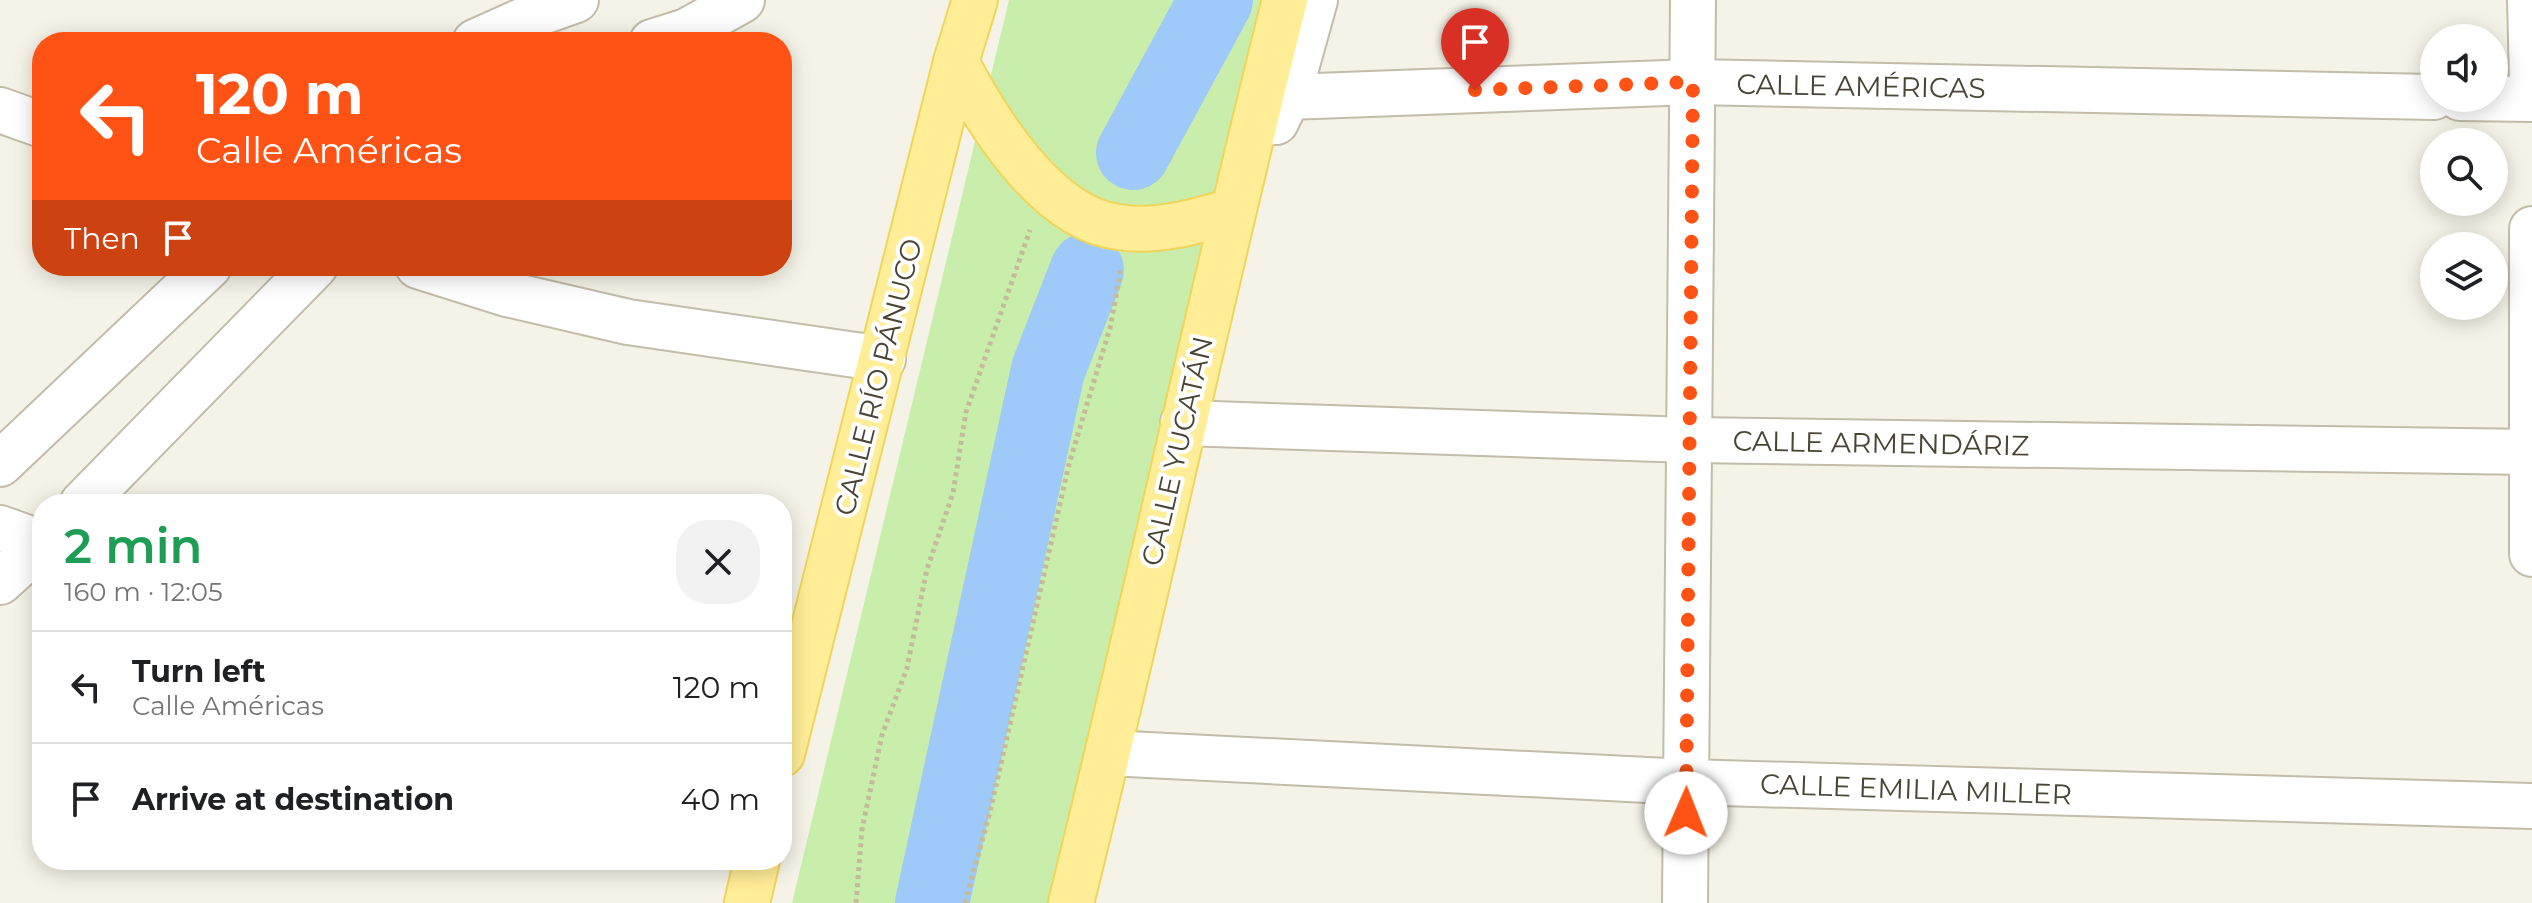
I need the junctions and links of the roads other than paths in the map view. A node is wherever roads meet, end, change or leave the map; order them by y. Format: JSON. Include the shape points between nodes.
{"nodes":[{"id":1,"x":576,"y":0,"type":"edge"},
{"id":2,"x":742,"y":0,"type":"edge"},
{"id":3,"x":975,"y":0,"type":"edge"},
{"id":4,"x":1285,"y":0,"type":"edge"},
{"id":5,"x":1315,"y":0,"type":"edge"},
{"id":6,"x":1693,"y":0,"type":"edge"},
{"id":7,"x":2530,"y":0,"type":"edge"},
{"id":8,"x":497,"y":32,"type":"edge"},
{"id":9,"x":684,"y":32,"type":"edge"},
{"id":10,"x":956,"y":62,"type":"junction"},
{"id":11,"x":2532,"y":80,"type":"edge"},
{"id":12,"x":1693,"y":82,"type":"junction"},
{"id":13,"x":1288,"y":97,"type":"junction"},
{"id":14,"x":2420,"y":97,"type":"edge"},
{"id":15,"x":2508,"y":99,"type":"edge"},
{"id":16,"x":2532,"y":99,"type":"edge"},
{"id":17,"x":0,"y":110,"type":"edge"},
{"id":18,"x":32,"y":121,"type":"edge"},
{"id":19,"x":1232,"y":211,"type":"junction"},
{"id":20,"x":2532,"y":229,"type":"edge"},
{"id":21,"x":198,"y":276,"type":"edge"},
{"id":22,"x":305,"y":276,"type":"edge"},
{"id":23,"x":450,"y":276,"type":"edge"},
{"id":24,"x":883,"y":359,"type":"junction"},
{"id":25,"x":1183,"y":423,"type":"junction"},
{"id":26,"x":1690,"y":440,"type":"junction"},
{"id":27,"x":2532,"y":452,"type":"edge"},
{"id":28,"x":0,"y":464,"type":"edge"},
{"id":29,"x":92,"y":494,"type":"edge"},
{"id":30,"x":0,"y":528,"type":"edge"},
{"id":31,"x":32,"y":540,"type":"edge"},
{"id":32,"x":32,"y":553,"type":"edge"},
{"id":33,"x":2532,"y":554,"type":"edge"},
{"id":34,"x":0,"y":582,"type":"edge"},
{"id":35,"x":792,"y":711,"type":"edge"},
{"id":36,"x":1108,"y":753,"type":"junction"},
{"id":37,"x":1687,"y":782,"type":"junction"},
{"id":38,"x":2532,"y":806,"type":"edge"},
{"id":39,"x":755,"y":870,"type":"edge"},
{"id":40,"x":747,"y":903,"type":"edge"},
{"id":41,"x":1071,"y":903,"type":"edge"},
{"id":42,"x":1685,"y":903,"type":"edge"}],
"edges":[{"from":1,"to":8,"type":"street"},
{"from":2,"to":9,"type":"street"},
{"from":3,"to":10,"type":"main road","name":"CALLE RÍO PÁNUCO"},
{"from":4,"to":19,"type":"main road","name":"CALLE YUCATÁN"},
{"from":5,"to":13,"type":"street"},
{"from":6,"to":12,"type":"street"},
{"from":7,"to":11,"type":"street"},
{"from":10,"to":19,"type":"main road","via":[[1012,151],[1050,192],[1087,217],[1133,229]]},
{"from":10,"to":24,"type":"main road","name":"CALLE RÍO PÁNUCO"},
{"from":12,"to":13,"type":"street","name":"CALLE AMÉRICAS"},
{"from":12,"to":14,"type":"street","name":"CALLE AMÉRICAS"},
{"from":12,"to":26,"type":"street"},
{"from":13,"to":19,"type":"street"},
{"from":15,"to":16,"type":"street"},
{"from":17,"to":18,"type":"street"},
{"from":19,"to":25,"type":"main road","name":"CALLE YUCATÁN"},
{"from":20,"to":27,"type":"street"},
{"from":21,"to":28,"type":"street"},
{"from":22,"to":29,"type":"street"},
{"from":23,"to":24,"type":"street","via":[[628,322]]},
{"from":24,"to":35,"type":"main road","name":"CALLE RÍO PÁNUCO"},
{"from":25,"to":26,"type":"street","name":"CALLE ARMENDÁRIZ"},
{"from":25,"to":36,"type":"main road","name":"CALLE YUCATÁN"},
{"from":26,"to":27,"type":"street","name":"CALLE ARMENDÁRIZ"},
{"from":26,"to":37,"type":"street"},
{"from":27,"to":33,"type":"street"},
{"from":30,"to":31,"type":"street"},
{"from":32,"to":34,"type":"street"},
{"from":36,"to":37,"type":"street","name":"CALLE EMILIA MILLER"},
{"from":36,"to":41,"type":"main road","name":"CALLE YUCATÁN"},
{"from":37,"to":38,"type":"street","name":"CALLE EMILIA MILLER"},
{"from":37,"to":42,"type":"street"},
{"from":39,"to":40,"type":"main road"}]}
